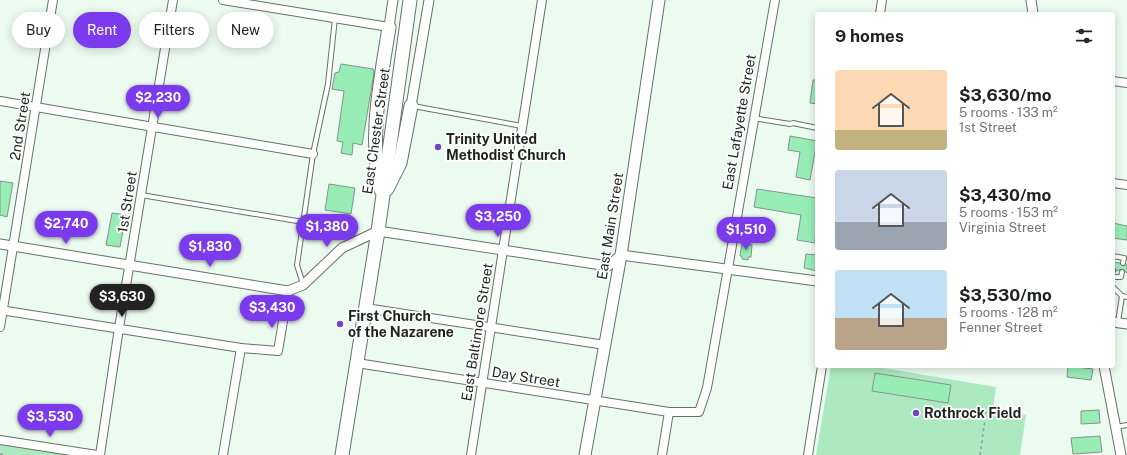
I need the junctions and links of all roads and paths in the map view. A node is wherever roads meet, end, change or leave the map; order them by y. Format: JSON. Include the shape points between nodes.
{"nodes":[{"id":1,"x":53,"y":0,"type":"edge"},
{"id":2,"x":173,"y":0,"type":"edge"},
{"id":3,"x":223,"y":0,"type":"edge"},
{"id":4,"x":393,"y":0,"type":"edge"},
{"id":5,"x":410,"y":0,"type":"edge"},
{"id":6,"x":429,"y":0,"type":"edge"},
{"id":7,"x":542,"y":0,"type":"edge"},
{"id":8,"x":659,"y":0,"type":"edge"},
{"id":9,"x":774,"y":0,"type":"edge"},
{"id":10,"x":882,"y":0,"type":"edge"},
{"id":11,"x":1031,"y":0,"type":"edge"},
{"id":12,"x":880,"y":12,"type":"edge"},
{"id":13,"x":1033,"y":12,"type":"edge"},
{"id":14,"x":335,"y":18,"type":"junction"},
{"id":15,"x":389,"y":27,"type":"junction"},
{"id":16,"x":1115,"y":81,"type":"edge"},
{"id":17,"x":1127,"y":83,"type":"edge"},
{"id":18,"x":0,"y":101,"type":"edge"},
{"id":19,"x":411,"y":106,"type":"junction"},
{"id":20,"x":36,"y":107,"type":"junction"},
{"id":21,"x":753,"y":118,"type":"junction"},
{"id":22,"x":522,"y":126,"type":"junction"},
{"id":23,"x":152,"y":128,"type":"junction"},
{"id":24,"x":815,"y":128,"type":"edge"},
{"id":25,"x":313,"y":154,"type":"junction"},
{"id":26,"x":1115,"y":183,"type":"edge"},
{"id":27,"x":1127,"y":185,"type":"edge"},
{"id":28,"x":141,"y":195,"type":"junction"},
{"id":29,"x":383,"y":198,"type":"junction"},
{"id":30,"x":303,"y":222,"type":"junction"},
{"id":31,"x":378,"y":231,"type":"junction"},
{"id":32,"x":0,"y":244,"type":"edge"},
{"id":33,"x":13,"y":246,"type":"junction"},
{"id":34,"x":503,"y":250,"type":"junction"},
{"id":35,"x":621,"y":255,"type":"junction"},
{"id":36,"x":1115,"y":258,"type":"edge"},
{"id":37,"x":1123,"y":263,"type":"dead end"},
{"id":38,"x":129,"y":266,"type":"junction"},
{"id":39,"x":727,"y":268,"type":"junction"},
{"id":40,"x":1122,"y":272,"type":"dead end"},
{"id":41,"x":1115,"y":277,"type":"edge"},
{"id":42,"x":815,"y":281,"type":"edge"},
{"id":43,"x":303,"y":285,"type":"junction"},
{"id":44,"x":1115,"y":289,"type":"edge"},
{"id":45,"x":288,"y":291,"type":"junction"},
{"id":46,"x":1122,"y":296,"type":"junction"},
{"id":47,"x":1127,"y":297,"type":"edge"},
{"id":48,"x":366,"y":308,"type":"junction"},
{"id":49,"x":1,"y":310,"type":"edge"},
{"id":50,"x":1119,"y":323,"type":"edge"},
{"id":51,"x":0,"y":327,"type":"edge"},
{"id":52,"x":491,"y":327,"type":"junction"},
{"id":53,"x":119,"y":328,"type":"junction"},
{"id":54,"x":605,"y":345,"type":"junction"},
{"id":55,"x":241,"y":348,"type":"junction"},
{"id":56,"x":357,"y":363,"type":"junction"},
{"id":57,"x":822,"y":368,"type":"edge"},
{"id":58,"x":1104,"y":368,"type":"edge"},
{"id":59,"x":482,"y":383,"type":"junction"},
{"id":60,"x":594,"y":401,"type":"junction"},
{"id":61,"x":669,"y":412,"type":"junction"},
{"id":62,"x":986,"y":412,"type":"dead end"},
{"id":63,"x":1127,"y":425,"type":"edge"},
{"id":64,"x":1116,"y":428,"type":"junction"},
{"id":65,"x":0,"y":440,"type":"edge"},
{"id":66,"x":0,"y":454,"type":"edge"},
{"id":67,"x":6,"y":455,"type":"edge"},
{"id":68,"x":98,"y":455,"type":"edge"},
{"id":69,"x":223,"y":455,"type":"edge"},
{"id":70,"x":342,"y":455,"type":"edge"},
{"id":71,"x":471,"y":455,"type":"edge"},
{"id":72,"x":585,"y":455,"type":"edge"},
{"id":73,"x":662,"y":455,"type":"edge"},
{"id":74,"x":808,"y":455,"type":"edge"},
{"id":75,"x":980,"y":455,"type":"edge"},
{"id":76,"x":1121,"y":455,"type":"edge"}],
"edges":[{"from":1,"to":20,"type":"street","name":"2nd Street"},
{"from":2,"to":23,"type":"street","name":"1st Street"},
{"from":3,"to":14,"type":"street"},
{"from":4,"to":15,"type":"street"},
{"from":5,"to":29,"type":"highway","name":"East Chester Street"},
{"from":6,"to":19,"type":"street"},
{"from":7,"to":22,"type":"street","name":"East Baltimore Street"},
{"from":8,"to":35,"type":"main road","name":"East Main Street"},
{"from":9,"to":21,"type":"street","name":"East Lafayette Street"},
{"from":10,"to":12,"type":"street"},
{"from":11,"to":13,"type":"street"},
{"from":14,"to":15,"type":"street"},
{"from":14,"to":25,"type":"lane","via":[[328,84]]},
{"from":15,"to":29,"type":"highway","via":[[377,108],[376,167]]},
{"from":16,"to":17,"type":"street"},
{"from":18,"to":20,"type":"street"},
{"from":19,"to":22,"type":"lane"},
{"from":19,"to":29,"type":"highway","via":[[400,163]]},
{"from":20,"to":23,"type":"street"},
{"from":20,"to":33,"type":"street","name":"2nd Street"},
{"from":21,"to":24,"type":"lane"},
{"from":21,"to":39,"type":"street","name":"East Lafayette Street"},
{"from":22,"to":34,"type":"street","name":"East Baltimore Street"},
{"from":23,"to":25,"type":"street"},
{"from":23,"to":28,"type":"street","name":"1st Street"},
{"from":25,"to":30,"type":"lane"},
{"from":26,"to":27,"type":"street"},
{"from":28,"to":30,"type":"lane"},
{"from":28,"to":38,"type":"street","name":"1st Street"},
{"from":29,"to":31,"type":"highway","name":"East Chester Street"},
{"from":30,"to":43,"type":"lane","via":[[298,265]]},
{"from":31,"to":34,"type":"street"},
{"from":31,"to":43,"type":"street","via":[[342,248]]},
{"from":31,"to":48,"type":"highway","name":"East Chester Street"},
{"from":32,"to":33,"type":"street"},
{"from":33,"to":38,"type":"street"},
{"from":33,"to":49,"type":"street","name":"2nd Street"},
{"from":34,"to":35,"type":"street","via":[[608,266]]},
{"from":34,"to":52,"type":"street","name":"East Baltimore Street"},
{"from":35,"to":39,"type":"street"},
{"from":35,"to":54,"type":"main road","name":"East Main Street"},
{"from":36,"to":37,"type":"lane","via":[[1124,258]]},
{"from":38,"to":45,"type":"street"},
{"from":38,"to":53,"type":"street","name":"1st Street"},
{"from":39,"to":42,"type":"street"},
{"from":39,"to":61,"type":"street","name":"East Lafayette Street","via":[[707,388],[698,412]]},
{"from":40,"to":41,"type":"lane","via":[[1121,277]]},
{"from":43,"to":45,"type":"street"},
{"from":44,"to":46,"type":"lane"},
{"from":45,"to":55,"type":"street","via":[[278,351]]},
{"from":46,"to":47,"type":"lane"},
{"from":46,"to":50,"type":"lane"},
{"from":48,"to":52,"type":"street"},
{"from":48,"to":56,"type":"highway","name":"East Chester Street"},
{"from":49,"to":51,"type":"street","name":"2nd Street"},
{"from":49,"to":53,"type":"street"},
{"from":52,"to":54,"type":"street"},
{"from":52,"to":59,"type":"street","name":"East Baltimore Street"},
{"from":53,"to":55,"type":"street"},
{"from":53,"to":68,"type":"street","name":"1st Street"},
{"from":54,"to":60,"type":"main road","name":"East Main Street"},
{"from":55,"to":69,"type":"street"},
{"from":56,"to":59,"type":"street","name":"Day Street"},
{"from":56,"to":70,"type":"highway","name":"East Chester Street"},
{"from":57,"to":74,"type":"street"},
{"from":58,"to":64,"type":"street"},
{"from":59,"to":60,"type":"street","name":"Day Street"},
{"from":59,"to":71,"type":"street","name":"East Baltimore Street"},
{"from":60,"to":61,"type":"street","name":"Day Street"},
{"from":60,"to":72,"type":"main road","name":"East Main Street"},
{"from":61,"to":73,"type":"street"},
{"from":62,"to":75,"type":"path"},
{"from":63,"to":64,"type":"lane"},
{"from":64,"to":76,"type":"street"},
{"from":65,"to":68,"type":"street"},
{"from":66,"to":67,"type":"path"}]}
